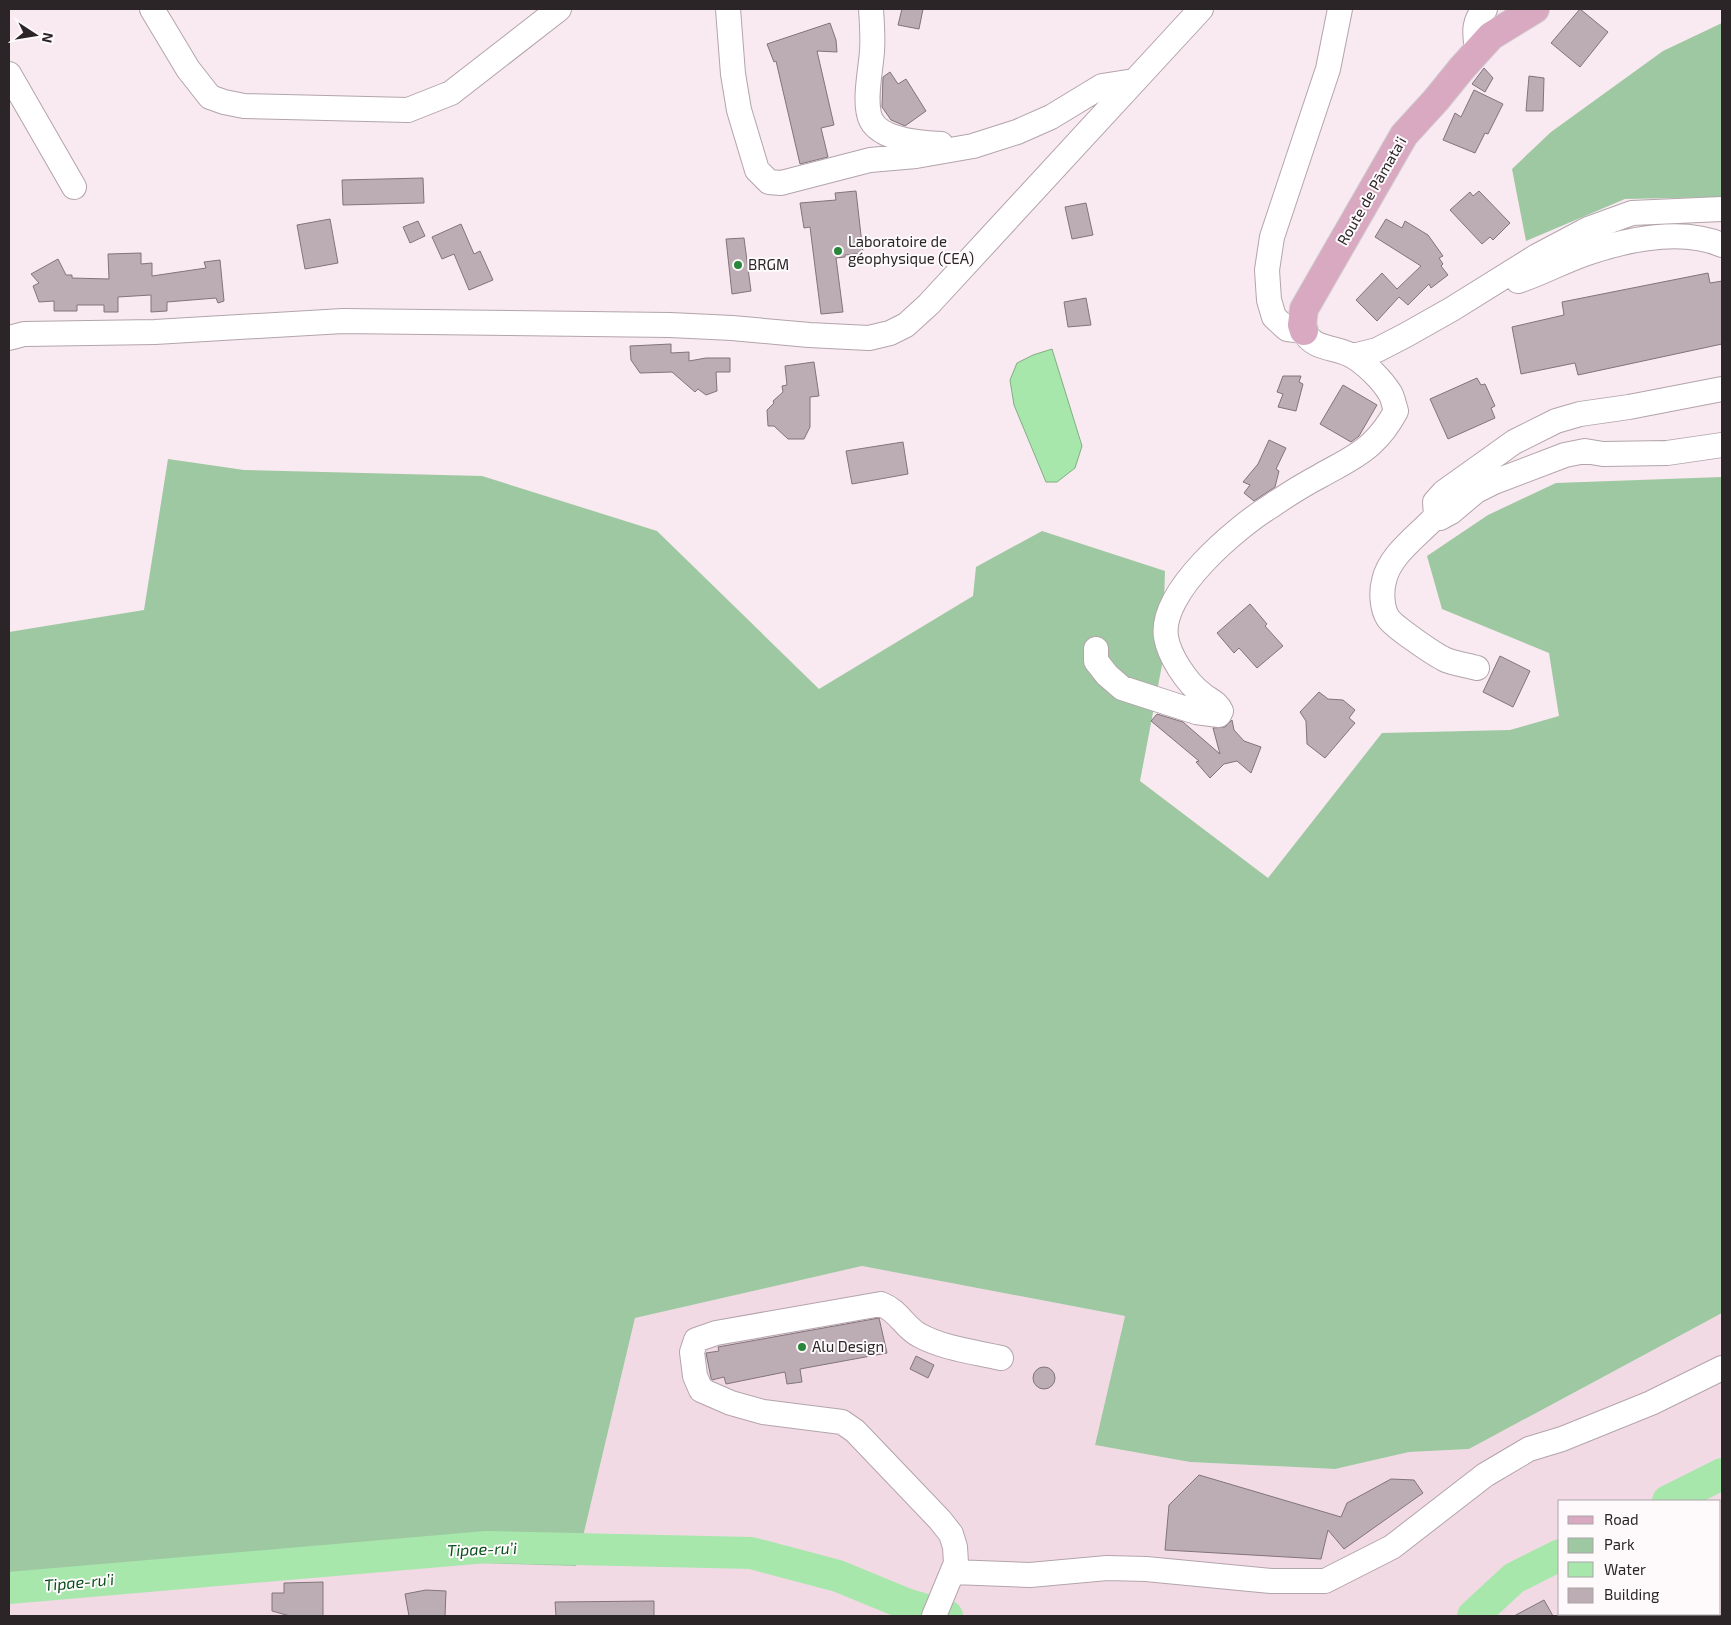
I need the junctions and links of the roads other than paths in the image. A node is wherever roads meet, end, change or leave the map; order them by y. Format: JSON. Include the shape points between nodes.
{"nodes":[{"id":1,"x":152,"y":9,"type":"edge"},
{"id":2,"x":559,"y":9,"type":"edge"},
{"id":3,"x":728,"y":9,"type":"edge"},
{"id":4,"x":871,"y":9,"type":"edge"},
{"id":5,"x":1202,"y":9,"type":"edge"},
{"id":6,"x":1340,"y":9,"type":"edge"},
{"id":7,"x":1485,"y":9,"type":"edge"},
{"id":8,"x":1535,"y":9,"type":"edge"},
{"id":9,"x":1477,"y":51,"type":"junction"},
{"id":10,"x":9,"y":74,"type":"edge"},
{"id":11,"x":1134,"y":81,"type":"junction"},
{"id":12,"x":972,"y":146,"type":"junction"},
{"id":13,"x":74,"y":187,"type":"dead end"},
{"id":14,"x":1718,"y":212,"type":"edge"},
{"id":15,"x":1722,"y":245,"type":"edge"},
{"id":16,"x":1476,"y":294,"type":"junction"},
{"id":17,"x":1304,"y":331,"type":"junction"},
{"id":18,"x":9,"y":338,"type":"edge"},
{"id":19,"x":1353,"y":356,"type":"junction"},
{"id":20,"x":1722,"y":389,"type":"edge"},
{"id":21,"x":1722,"y":445,"type":"edge"},
{"id":22,"x":1436,"y":516,"type":"junction"},
{"id":23,"x":1096,"y":649,"type":"dead end"},
{"id":24,"x":1477,"y":668,"type":"dead end"},
{"id":25,"x":1001,"y":1358,"type":"dead end"},
{"id":26,"x":1722,"y":1368,"type":"edge"},
{"id":27,"x":950,"y":1580,"type":"junction"},
{"id":28,"x":934,"y":1616,"type":"edge"}],
"edges":[{"from":1,"to":2,"type":"street","via":[[210,97],[244,106],[408,110],[451,93]]},
{"from":3,"to":12,"type":"street","via":[[739,110],[757,170],[769,182],[781,183],[870,160]]},
{"from":4,"to":12,"type":"street","via":[[873,28],[868,104],[871,120],[881,131],[898,138],[925,144]]},
{"from":5,"to":11,"type":"street"},
{"from":6,"to":17,"type":"street","via":[[1328,69],[1272,237],[1267,270],[1268,300],[1274,317],[1286,329]]},
{"from":7,"to":9,"type":"street","via":[[1478,16],[1474,30]]},
{"from":8,"to":9,"type":"main road","name":"Route de Pāmata'i","via":[[1491,36]]},
{"from":9,"to":17,"type":"main road","name":"Route de Pāmata'i","via":[[1404,135],[1304,309]]},
{"from":10,"to":13,"type":"street"},
{"from":11,"to":12,"type":"street","via":[[1102,86],[1051,117]]},
{"from":11,"to":18,"type":"street","via":[[929,304],[906,325],[870,338],[670,325],[343,321],[155,332],[24,334]]},
{"from":14,"to":16,"type":"street","via":[[1632,213],[1588,229]]},
{"from":15,"to":16,"type":"street","via":[[1683,237],[1628,242],[1589,252]]},
{"from":16,"to":19,"type":"street","via":[[1377,350]]},
{"from":17,"to":19,"type":"street","via":[[1308,339],[1317,344]]},
{"from":19,"to":23,"type":"street","via":[[1391,394],[1396,411],[1386,429],[1348,461],[1270,506],[1235,532],[1189,577],[1174,601],[1166,637],[1174,659],[1200,693],[1218,704],[1219,715],[1196,712],[1122,688],[1096,661]]},
{"from":20,"to":22,"type":"street","via":[[1556,420],[1514,442],[1444,492],[1435,502]]},
{"from":21,"to":22,"type":"street","via":[[1667,453],[1603,454],[1586,451],[1565,455],[1494,482],[1476,491],[1451,512],[1440,518]]},
{"from":22,"to":24,"type":"street","via":[[1410,540],[1392,563],[1384,580],[1382,601],[1388,618],[1409,636],[1444,660]]},
{"from":25,"to":27,"type":"street","via":[[924,1338],[891,1308],[881,1304],[716,1333],[696,1340],[692,1352],[695,1376],[701,1390],[763,1412],[842,1422],[855,1431],[951,1534],[956,1563]]},
{"from":26,"to":27,"type":"street","via":[[1651,1403],[1529,1449],[1485,1475],[1392,1547],[1325,1580],[1271,1581],[1107,1568]]},
{"from":27,"to":28,"type":"street"}]}
